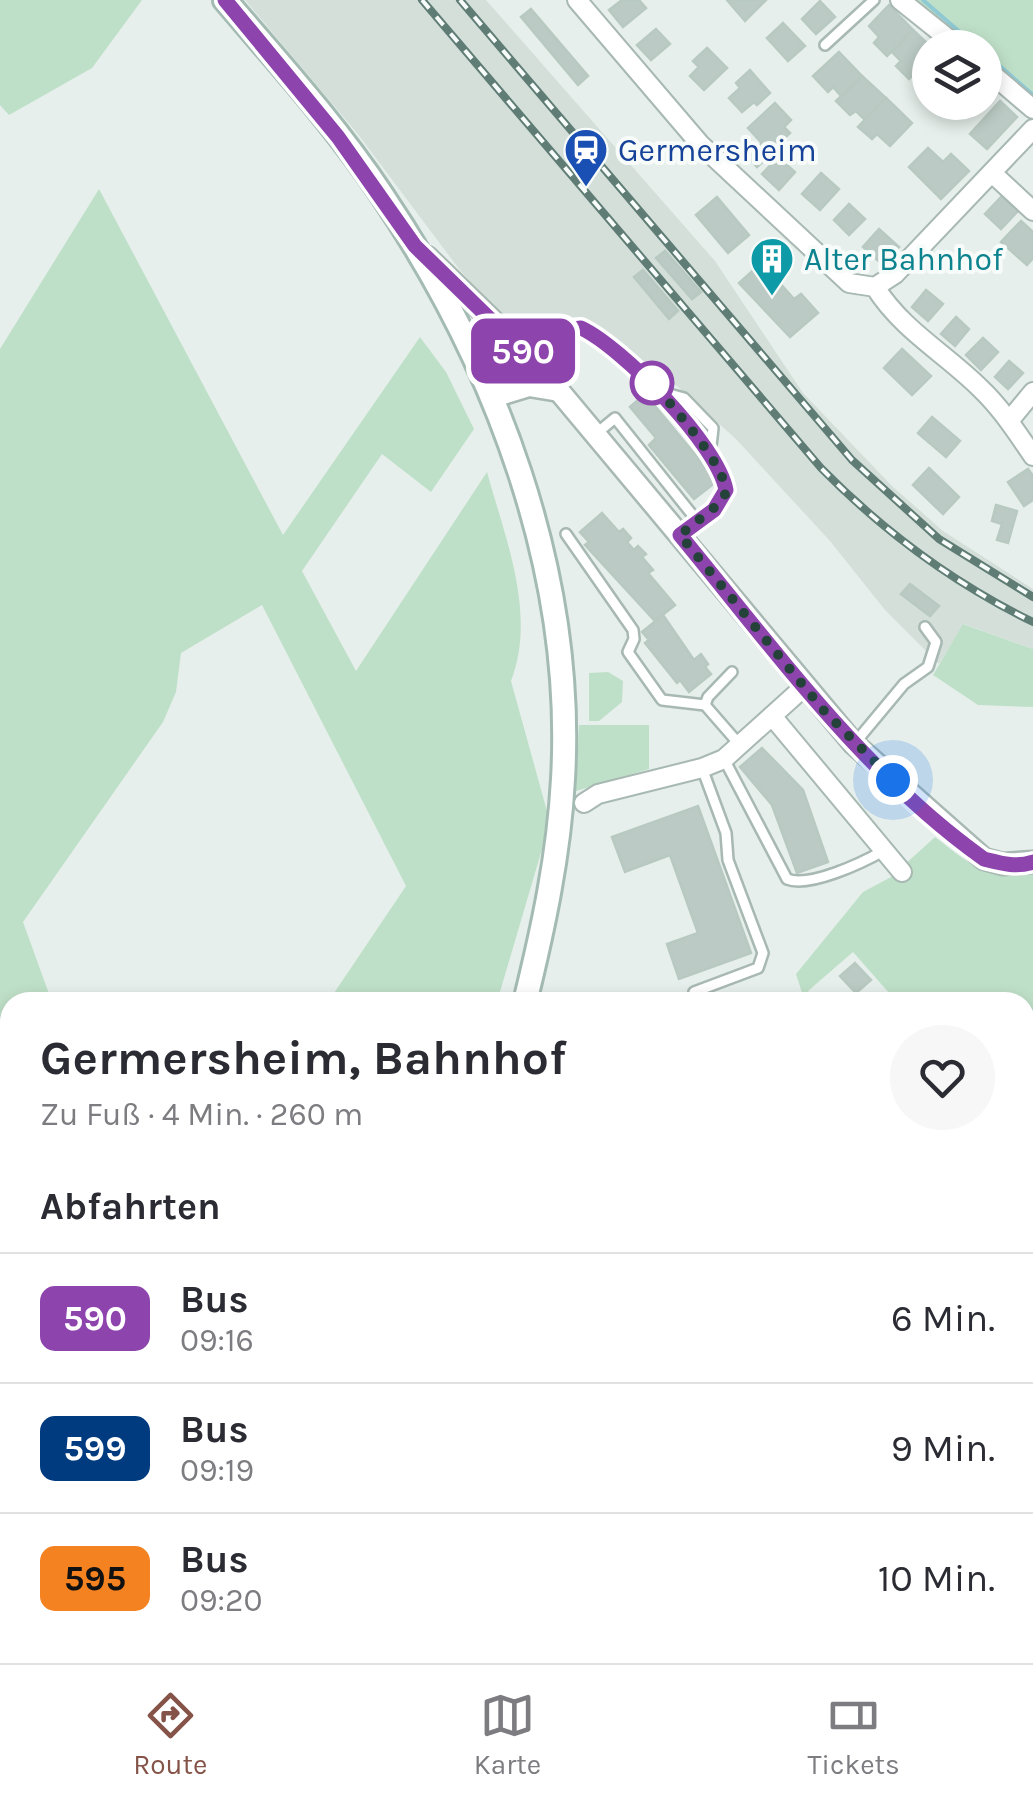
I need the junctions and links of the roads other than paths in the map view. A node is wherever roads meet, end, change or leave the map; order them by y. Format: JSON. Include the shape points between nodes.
{"nodes":[{"id":1,"x":225,"y":0,"type":"edge"},
{"id":2,"x":576,"y":0,"type":"edge"},
{"id":3,"x":874,"y":0,"type":"edge"},
{"id":4,"x":900,"y":0,"type":"edge"},
{"id":5,"x":938,"y":30,"type":"edge"},
{"id":6,"x":825,"y":45,"type":"dead end"},
{"id":7,"x":1002,"y":83,"type":"edge"},
{"id":8,"x":1033,"y":109,"type":"edge"},
{"id":9,"x":1033,"y":129,"type":"edge"},
{"id":10,"x":992,"y":173,"type":"junction"},
{"id":11,"x":1033,"y":211,"type":"edge"},
{"id":12,"x":415,"y":246,"type":"junction"},
{"id":13,"x":875,"y":287,"type":"junction"},
{"id":14,"x":537,"y":367,"type":"junction"},
{"id":15,"x":489,"y":387,"type":"junction"},
{"id":16,"x":558,"y":391,"type":"junction"},
{"id":17,"x":660,"y":392,"type":"junction"},
{"id":18,"x":1033,"y":392,"type":"edge"},
{"id":19,"x":1009,"y":421,"type":"junction"},
{"id":20,"x":595,"y":434,"type":"junction"},
{"id":21,"x":710,"y":455,"type":"junction"},
{"id":22,"x":1033,"y":456,"type":"edge"},
{"id":23,"x":700,"y":520,"type":"junction"},
{"id":24,"x":566,"y":534,"type":"dead end"},
{"id":25,"x":680,"y":535,"type":"junction"},
{"id":26,"x":925,"y":627,"type":"dead end"},
{"id":27,"x":732,"y":672,"type":"dead end"},
{"id":28,"x":804,"y":688,"type":"junction"},
{"id":29,"x":705,"y":706,"type":"junction"},
{"id":30,"x":772,"y":716,"type":"junction"},
{"id":31,"x":739,"y":744,"type":"junction"},
{"id":32,"x":854,"y":744,"type":"junction"},
{"id":33,"x":724,"y":759,"type":"junction"},
{"id":34,"x":702,"y":768,"type":"junction"},
{"id":35,"x":584,"y":803,"type":"dead end"},
{"id":36,"x":886,"y":850,"type":"junction"},
{"id":37,"x":1033,"y":862,"type":"edge"},
{"id":38,"x":902,"y":872,"type":"dead end"},
{"id":39,"x":527,"y":992,"type":"edge"},
{"id":40,"x":694,"y":992,"type":"dead end"}],
"edges":[{"from":1,"to":12,"type":"main road","via":[[338,137]]},
{"from":2,"to":13,"type":"street","via":[[700,144],[849,283]]},
{"from":3,"to":6,"type":"lane"},
{"from":4,"to":5,"type":"street"},
{"from":7,"to":8,"type":"street"},
{"from":9,"to":10,"type":"street"},
{"from":10,"to":11,"type":"street"},
{"from":10,"to":13,"type":"street"},
{"from":12,"to":14,"type":"street"},
{"from":12,"to":15,"type":"main road"},
{"from":13,"to":19,"type":"street","via":[[892,313]]},
{"from":14,"to":15,"type":"street","via":[[508,369]]},
{"from":14,"to":16,"type":"street"},
{"from":14,"to":17,"type":"lane","via":[[565,330],[581,328]]},
{"from":15,"to":16,"type":"street"},
{"from":15,"to":39,"type":"main road","via":[[542,557],[558,643],[563,778],[548,911]]},
{"from":16,"to":20,"type":"street"},
{"from":17,"to":21,"type":"lane"},
{"from":17,"to":21,"type":"lane","via":[[684,398],[712,428]]},
{"from":18,"to":19,"type":"street"},
{"from":19,"to":22,"type":"street"},
{"from":20,"to":23,"type":"lane","via":[[615,418]]},
{"from":20,"to":25,"type":"street"},
{"from":21,"to":23,"type":"lane","via":[[726,490]]},
{"from":23,"to":25,"type":"lane"},
{"from":24,"to":29,"type":"lane","via":[[633,630],[628,652],[662,700]]},
{"from":25,"to":28,"type":"street"},
{"from":26,"to":32,"type":"lane","via":[[936,642],[928,667],[904,684]]},
{"from":27,"to":29,"type":"lane"},
{"from":28,"to":30,"type":"street"},
{"from":28,"to":32,"type":"street"},
{"from":29,"to":31,"type":"lane"},
{"from":30,"to":31,"type":"street"},
{"from":30,"to":36,"type":"street"},
{"from":31,"to":33,"type":"street"},
{"from":32,"to":37,"type":"street","via":[[984,859]]},
{"from":33,"to":34,"type":"street"},
{"from":33,"to":36,"type":"lane","via":[[786,878],[807,880]]},
{"from":34,"to":35,"type":"street"},
{"from":34,"to":40,"type":"lane","via":[[764,953],[758,968]]},
{"from":36,"to":38,"type":"street"}]}
